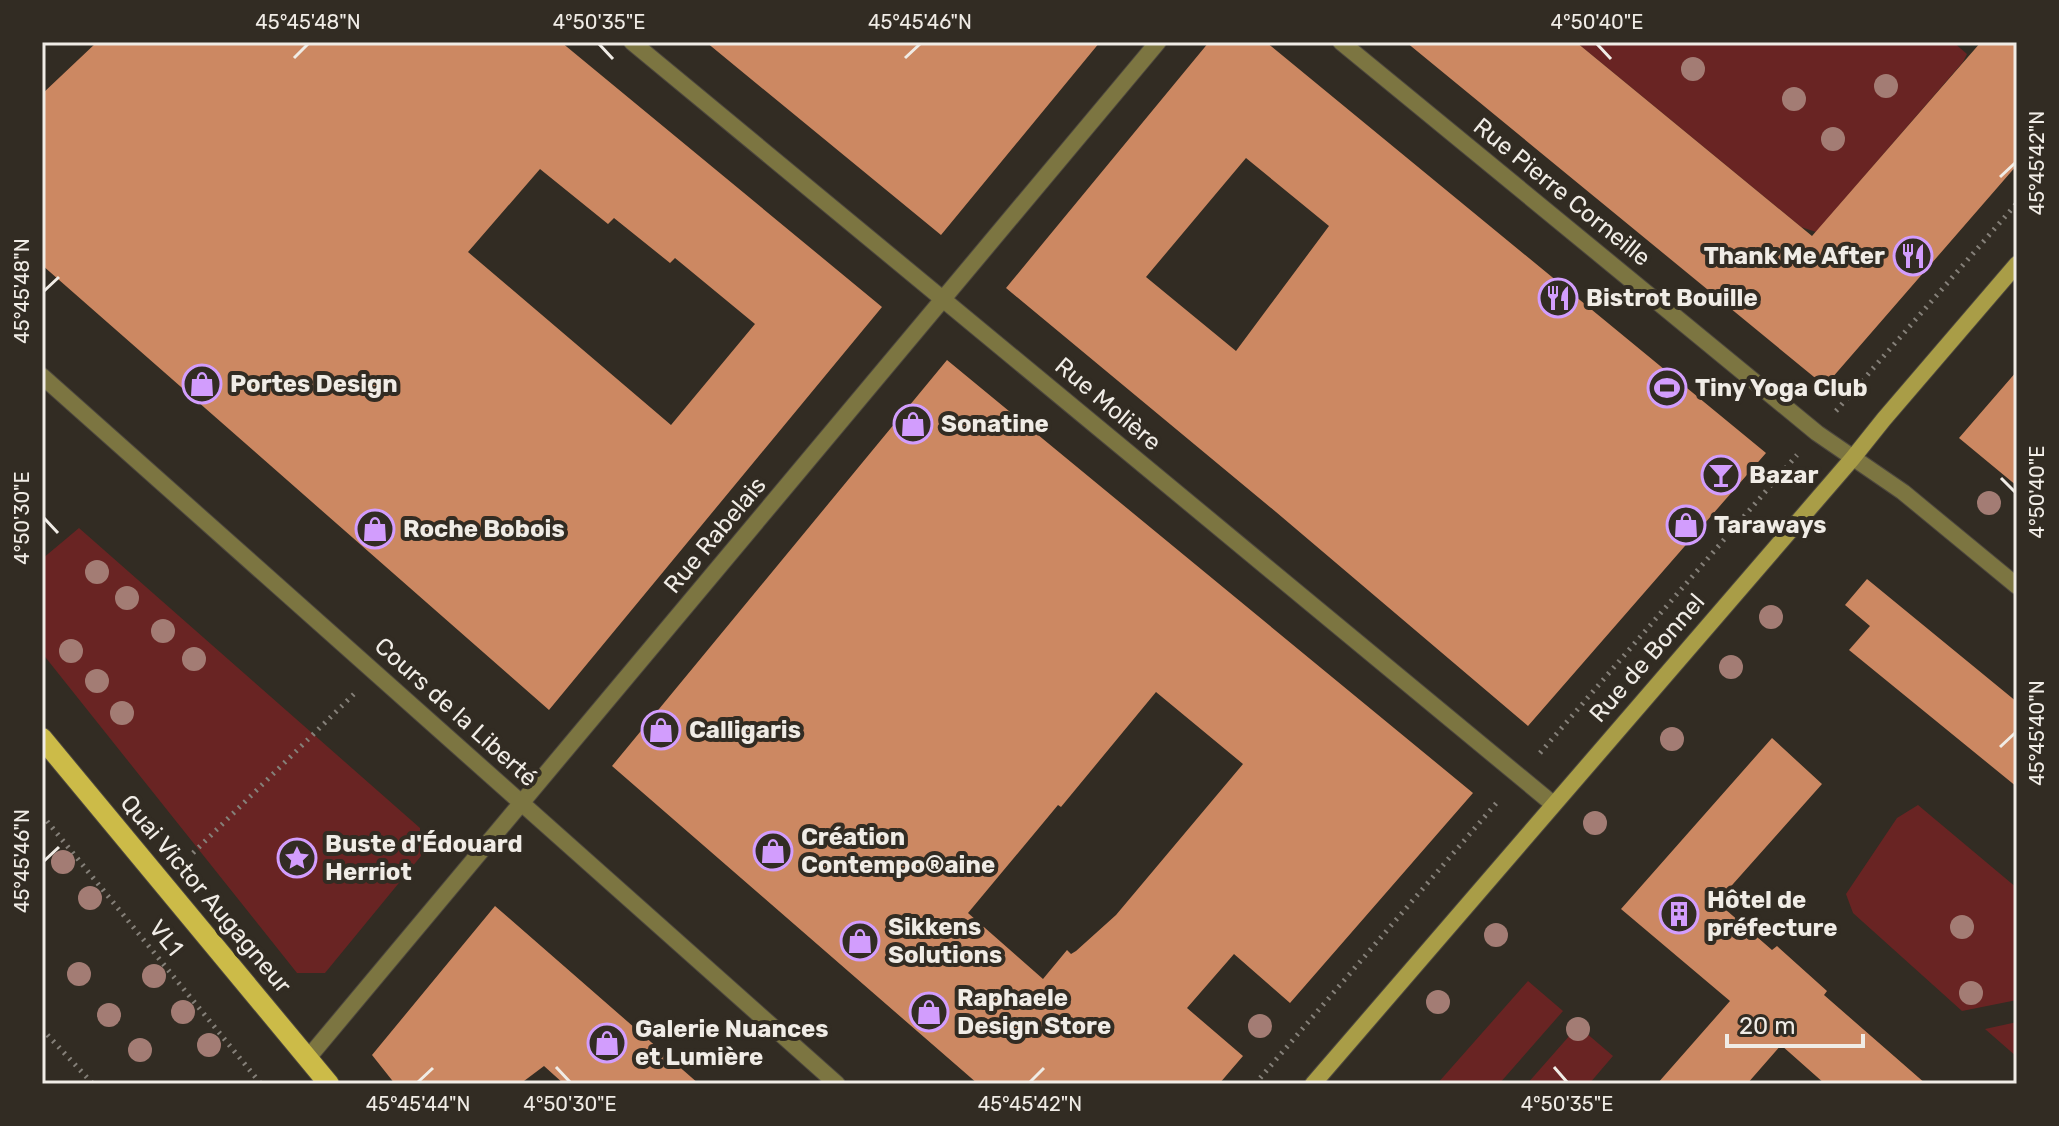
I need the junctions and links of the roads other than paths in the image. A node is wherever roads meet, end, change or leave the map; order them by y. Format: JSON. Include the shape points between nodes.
{"nodes":[{"id":1,"x":632,"y":42,"type":"edge"},
{"id":2,"x":1158,"y":42,"type":"edge"},
{"id":3,"x":1341,"y":42,"type":"edge"},
{"id":4,"x":2017,"y":264,"type":"edge"},
{"id":5,"x":944,"y":300,"type":"junction"},
{"id":6,"x":42,"y":376,"type":"edge"},
{"id":7,"x":1852,"y":459,"type":"junction"},
{"id":8,"x":2017,"y":586,"type":"edge"},
{"id":9,"x":42,"y":738,"type":"edge"},
{"id":10,"x":521,"y":803,"type":"junction"},
{"id":11,"x":1553,"y":804,"type":"junction"},
{"id":12,"x":308,"y":1058,"type":"junction"},
{"id":13,"x":329,"y":1084,"type":"edge"},
{"id":14,"x":837,"y":1084,"type":"edge"},
{"id":15,"x":1313,"y":1084,"type":"edge"}],
"edges":[{"from":1,"to":5,"type":"street","name":"Rue Molière"},
{"from":2,"to":5,"type":"street","name":"Rue Rabelais"},
{"from":3,"to":7,"type":"street","name":"Rue Pierre Corneille"},
{"from":4,"to":7,"type":"main road","name":"Rue de Bonnel"},
{"from":5,"to":10,"type":"street","name":"Rue Rabelais"},
{"from":5,"to":11,"type":"street","name":"Rue Molière"},
{"from":6,"to":10,"type":"street","name":"Cours de la Liberté"},
{"from":7,"to":8,"type":"street","name":"Rue Pierre Corneille","via":[[1903,492]]},
{"from":7,"to":11,"type":"main road","name":"Rue de Bonnel"},
{"from":9,"to":12,"type":"main road","name":"Quai Victor Augagneur"},
{"from":10,"to":12,"type":"street","name":"Rue Rabelais"},
{"from":10,"to":14,"type":"street","name":"Cours de la Liberté"},
{"from":11,"to":15,"type":"main road","name":"Rue de Bonnel"},
{"from":12,"to":13,"type":"main road","name":"Quai Victor Augagneur"}]}
